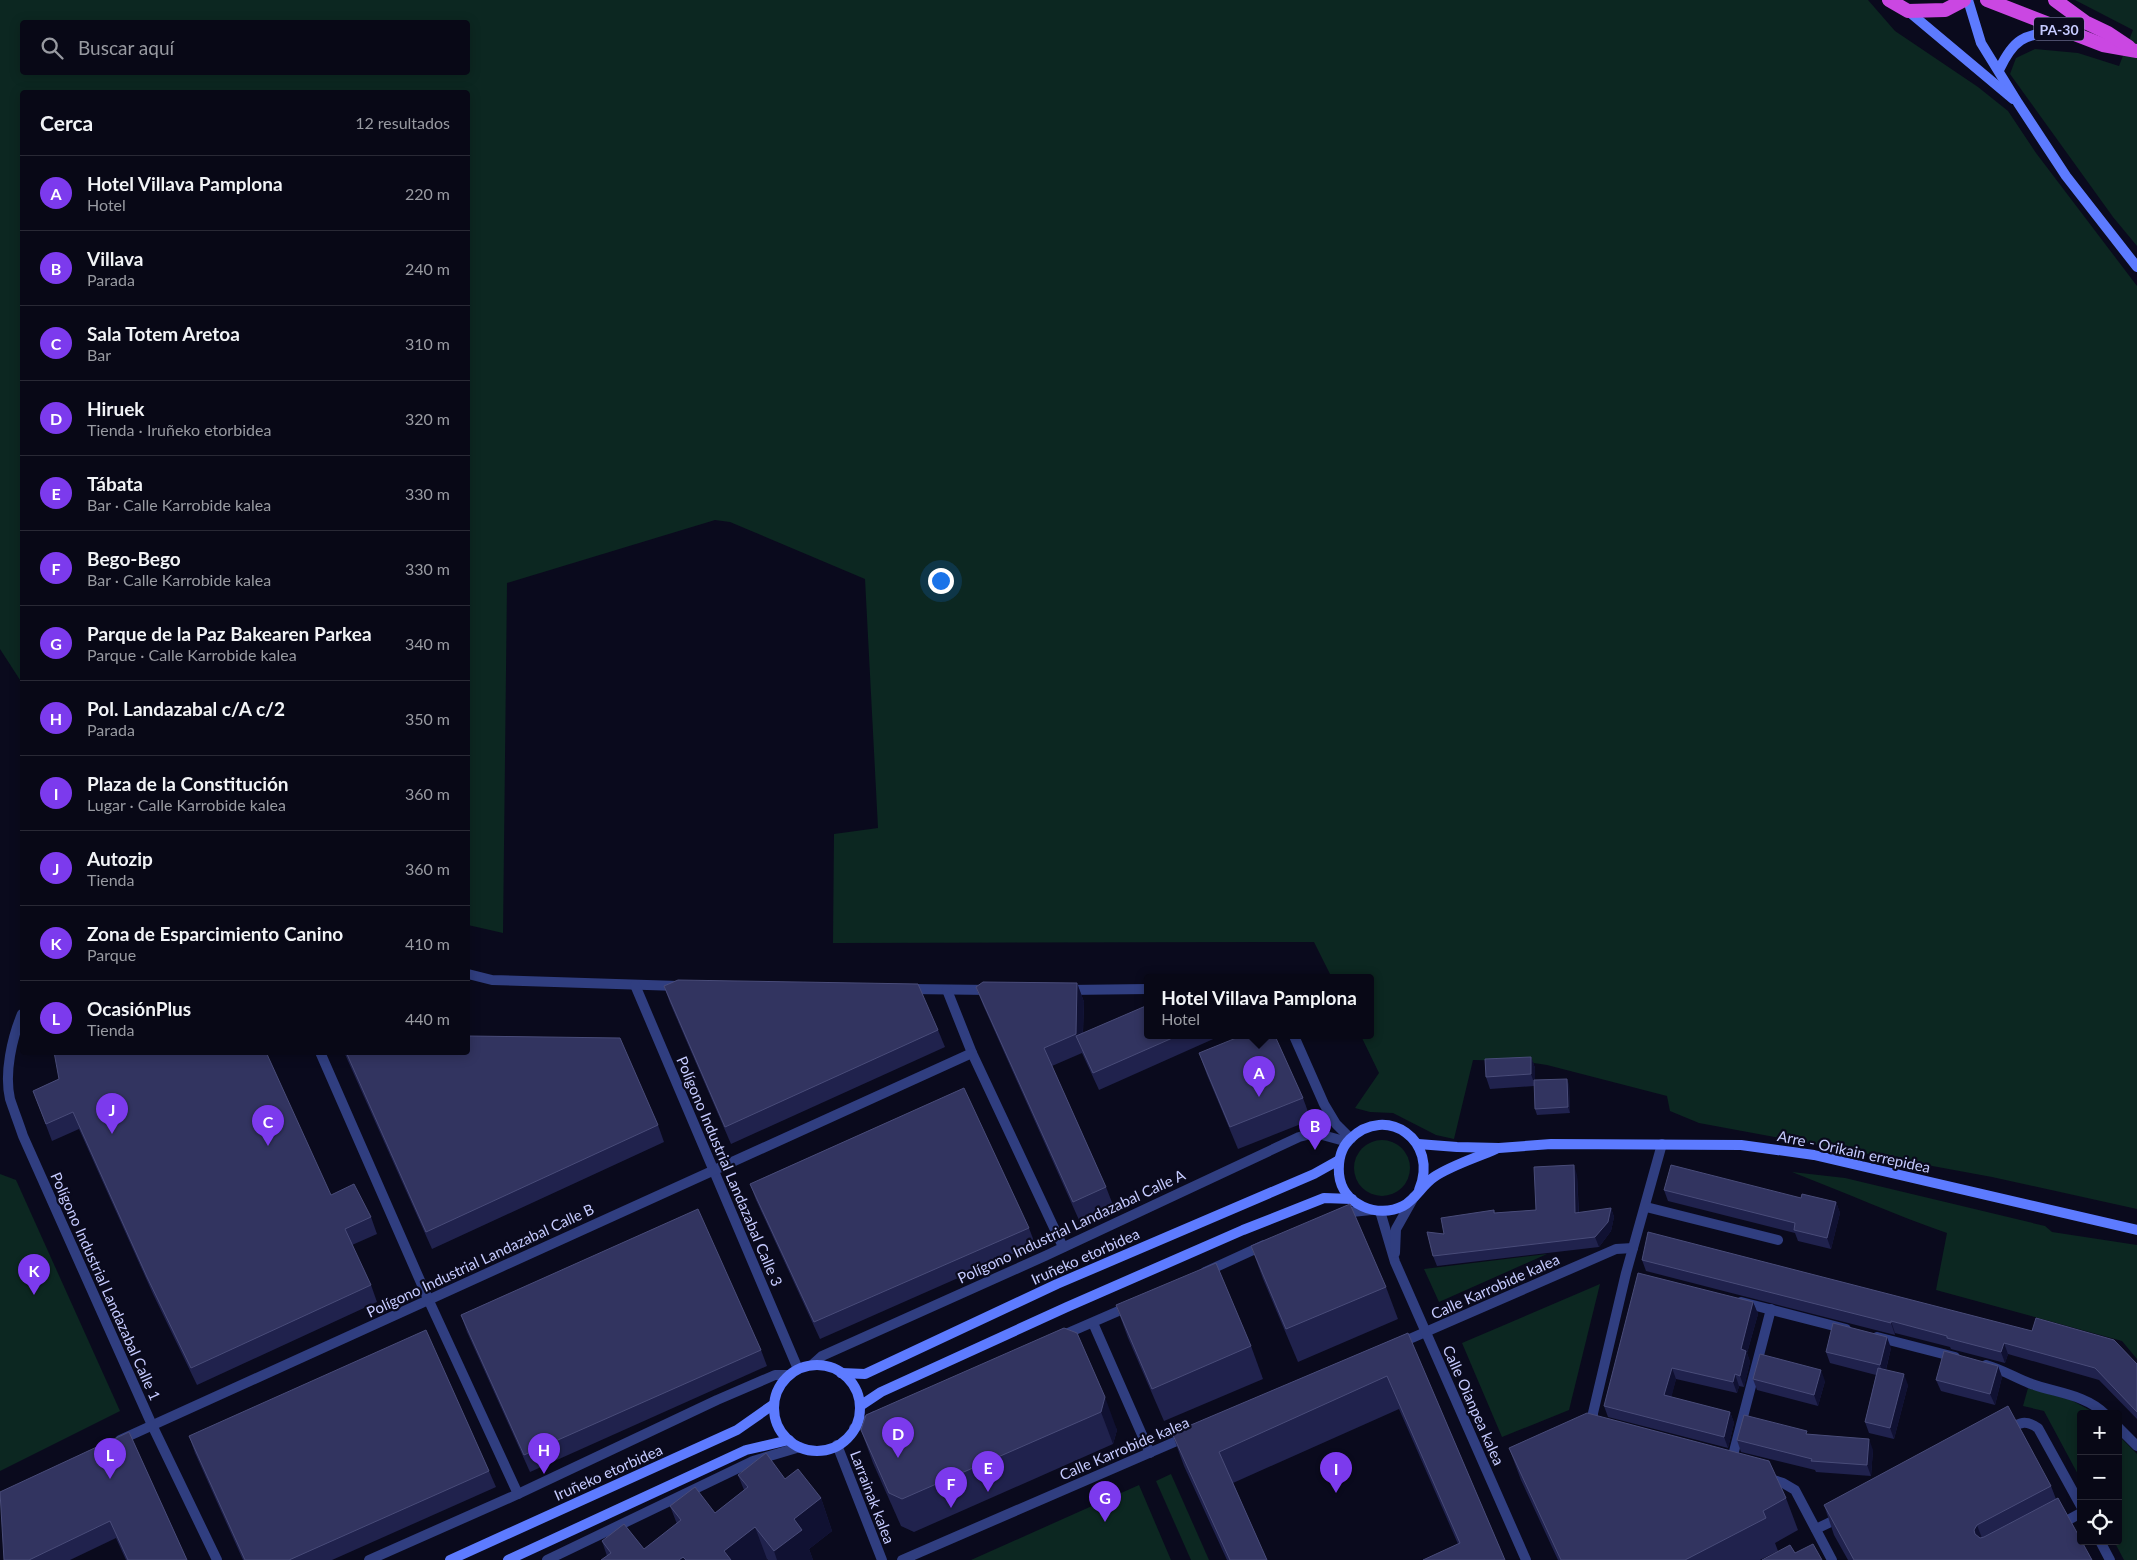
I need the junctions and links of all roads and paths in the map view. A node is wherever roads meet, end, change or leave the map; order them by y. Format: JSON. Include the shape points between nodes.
{"nodes":[{"id":1,"x":1889,"y":0,"type":"edge"},
{"id":2,"x":1966,"y":0,"type":"edge"},
{"id":3,"x":1987,"y":0,"type":"edge"},
{"id":4,"x":2055,"y":0,"type":"edge"},
{"id":5,"x":1908,"y":11,"type":"junction"},
{"id":6,"x":2062,"y":30,"type":"junction"},
{"id":7,"x":2136,"y":51,"type":"edge"},
{"id":8,"x":1999,"y":70,"type":"junction"},
{"id":9,"x":2018,"y":103,"type":"junction"},
{"id":10,"x":2137,"y":267,"type":"edge"},
{"id":11,"x":470,"y":974,"type":"edge"},
{"id":12,"x":635,"y":985,"type":"junction"},
{"id":13,"x":685,"y":986,"type":"edge"},
{"id":14,"x":895,"y":989,"type":"edge"},
{"id":15,"x":1144,"y":989,"type":"edge"},
{"id":16,"x":947,"y":990,"type":"junction"},
{"id":17,"x":1004,"y":990,"type":"edge"},
{"id":18,"x":1062,"y":990,"type":"edge"},
{"id":19,"x":20,"y":1021,"type":"edge"},
{"id":20,"x":1295,"y":1039,"type":"edge"},
{"id":21,"x":972,"y":1053,"type":"junction"},
{"id":22,"x":321,"y":1055,"type":"edge"},
{"id":23,"x":1349,"y":1140,"type":"junction"},
{"id":24,"x":1418,"y":1144,"type":"junction"},
{"id":25,"x":1662,"y":1144,"type":"junction"},
{"id":26,"x":1500,"y":1148,"type":"junction"},
{"id":27,"x":1340,"y":1160,"type":"junction"},
{"id":28,"x":713,"y":1170,"type":"junction"},
{"id":29,"x":1417,"y":1194,"type":"junction"},
{"id":30,"x":1352,"y":1199,"type":"junction"},
{"id":31,"x":1646,"y":1207,"type":"junction"},
{"id":32,"x":1375,"y":1211,"type":"junction"},
{"id":33,"x":1330,"y":1214,"type":"edge"},
{"id":34,"x":2137,"y":1230,"type":"edge"},
{"id":35,"x":1278,"y":1238,"type":"edge"},
{"id":36,"x":1778,"y":1240,"type":"dead end"},
{"id":37,"x":1063,"y":1247,"type":"junction"},
{"id":38,"x":1633,"y":1248,"type":"junction"},
{"id":39,"x":1395,"y":1262,"type":"junction"},
{"id":40,"x":1198,"y":1275,"type":"edge"},
{"id":41,"x":1732,"y":1300,"type":"edge"},
{"id":42,"x":429,"y":1301,"type":"junction"},
{"id":43,"x":1137,"y":1303,"type":"edge"},
{"id":44,"x":1771,"y":1310,"type":"junction"},
{"id":45,"x":1093,"y":1323,"type":"junction"},
{"id":46,"x":1426,"y":1332,"type":"junction"},
{"id":47,"x":1049,"y":1341,"type":"edge"},
{"id":48,"x":1391,"y":1347,"type":"edge"},
{"id":49,"x":812,"y":1365,"type":"junction"},
{"id":50,"x":794,"y":1372,"type":"junction"},
{"id":51,"x":842,"y":1373,"type":"junction"},
{"id":52,"x":774,"y":1404,"type":"junction"},
{"id":53,"x":860,"y":1406,"type":"junction"},
{"id":54,"x":2100,"y":1410,"type":"edge"},
{"id":55,"x":888,"y":1411,"type":"edge"},
{"id":56,"x":152,"y":1425,"type":"junction"},
{"id":57,"x":854,"y":1428,"type":"junction"},
{"id":58,"x":2122,"y":1431,"type":"edge"},
{"id":59,"x":1196,"y":1433,"type":"edge"},
{"id":60,"x":1601,"y":1434,"type":"edge"},
{"id":61,"x":1995,"y":1436,"type":"edge"},
{"id":62,"x":788,"y":1440,"type":"junction"},
{"id":63,"x":837,"y":1445,"type":"junction"},
{"id":64,"x":108,"y":1446,"type":"edge"},
{"id":65,"x":2137,"y":1446,"type":"edge"},
{"id":66,"x":800,"y":1447,"type":"junction"},
{"id":67,"x":1150,"y":1453,"type":"junction"},
{"id":68,"x":1730,"y":1468,"type":"edge"},
{"id":69,"x":1756,"y":1476,"type":"edge"},
{"id":70,"x":518,"y":1494,"type":"junction"},
{"id":71,"x":2078,"y":1500,"type":"edge"},
{"id":72,"x":1854,"y":1510,"type":"edge"},
{"id":73,"x":2077,"y":1515,"type":"edge"},
{"id":74,"x":1816,"y":1529,"type":"junction"},
{"id":75,"x":2048,"y":1530,"type":"edge"},
{"id":76,"x":2102,"y":1545,"type":"edge"},
{"id":77,"x":217,"y":1560,"type":"edge"},
{"id":78,"x":369,"y":1560,"type":"edge"},
{"id":79,"x":450,"y":1560,"type":"edge"},
{"id":80,"x":508,"y":1560,"type":"edge"},
{"id":81,"x":547,"y":1560,"type":"edge"},
{"id":82,"x":882,"y":1560,"type":"edge"},
{"id":83,"x":902,"y":1560,"type":"edge"},
{"id":84,"x":1526,"y":1560,"type":"edge"},
{"id":85,"x":1832,"y":1560,"type":"edge"},
{"id":86,"x":2110,"y":1560,"type":"edge"}],
"edges":[{"from":1,"to":5,"type":"highway"},
{"from":2,"to":5,"type":"highway","via":[[1945,10]]},
{"from":2,"to":8,"type":"main road","via":[[1981,43]]},
{"from":3,"to":6,"type":"highway","number":"PA-30"},
{"from":4,"to":7,"type":"highway","number":"PA-30","via":[[2085,22]]},
{"from":5,"to":9,"type":"main road"},
{"from":6,"to":7,"type":"highway","number":"PA-30","via":[[2103,45]]},
{"from":6,"to":8,"type":"main road","via":[[2024,36],[2008,50]]},
{"from":8,"to":9,"type":"main road"},
{"from":9,"to":10,"type":"main road","via":[[2066,176]]},
{"from":11,"to":12,"type":"street","via":[[492,980]]},
{"from":12,"to":13,"type":"street"},
{"from":12,"to":28,"type":"street","name":"Polígono Industrial Landazabal Calle 3"},
{"from":14,"to":16,"type":"street"},
{"from":15,"to":18,"type":"street"},
{"from":16,"to":17,"type":"street"},
{"from":16,"to":21,"type":"street"},
{"from":19,"to":56,"type":"street","name":"Polígono Industrial Landazabal Calle 1","via":[[12,1049],[10,1097],[37,1167]]},
{"from":20,"to":23,"type":"street","via":[[1324,1104]]},
{"from":21,"to":28,"type":"street","name":"Polígono Industrial Landazabal Calle B"},
{"from":21,"to":37,"type":"street"},
{"from":22,"to":42,"type":"street"},
{"from":23,"to":24,"type":"main road","via":[[1366,1128],[1382,1125],[1401,1130]]},
{"from":23,"to":27,"type":"main road"},
{"from":23,"to":37,"type":"street","name":"Polígono Industrial Landazabal Calle A","via":[[1314,1133],[1299,1137]]},
{"from":24,"to":26,"type":"main road","name":"Arre - Orikain errepidea"},
{"from":24,"to":29,"type":"main road","via":[[1425,1167]]},
{"from":25,"to":26,"type":"main road","name":"Arre - Orikain errepidea","via":[[1551,1144]]},
{"from":25,"to":31,"type":"street"},
{"from":25,"to":34,"type":"main road","name":"Arre - Orikain errepidea","via":[[1740,1145],[1814,1155]]},
{"from":26,"to":29,"type":"main road","via":[[1434,1178]]},
{"from":27,"to":30,"type":"main road","via":[[1339,1176]]},
{"from":27,"to":51,"type":"main road","name":"Iruñeko etorbidea","via":[[1057,1284],[865,1374]]},
{"from":28,"to":42,"type":"street","name":"Polígono Industrial Landazabal Calle B"},
{"from":28,"to":50,"type":"street","name":"Polígono Industrial Landazabal Calle 3"},
{"from":29,"to":32,"type":"main road","via":[[1393,1210]]},
{"from":29,"to":39,"type":"street","via":[[1396,1229]]},
{"from":30,"to":32,"type":"main road"},
{"from":30,"to":53,"type":"main road","via":[[1324,1198],[1243,1230],[881,1392]]},
{"from":31,"to":36,"type":"street"},
{"from":31,"to":38,"type":"street"},
{"from":32,"to":33,"type":"street"},
{"from":32,"to":39,"type":"street","name":"Calle Oianpea kalea"},
{"from":35,"to":40,"type":"street"},
{"from":37,"to":49,"type":"street","name":"Polígono Industrial Landazabal Calle A","via":[[822,1356]]},
{"from":38,"to":46,"type":"street","name":"Calle Karrobide kalea","via":[[1616,1249]]},
{"from":38,"to":60,"type":"street","via":[[1631,1274],[1593,1413],[1593,1423]]},
{"from":39,"to":46,"type":"street","name":"Calle Oianpea kalea"},
{"from":41,"to":44,"type":"street"},
{"from":42,"to":56,"type":"street","name":"Polígono Industrial Landazabal Calle B"},
{"from":42,"to":70,"type":"street"},
{"from":43,"to":45,"type":"street"},
{"from":44,"to":54,"type":"street","via":[[2002,1369],[2030,1383],[2084,1400]]},
{"from":44,"to":68,"type":"street"},
{"from":45,"to":47,"type":"street"},
{"from":45,"to":67,"type":"street"},
{"from":46,"to":48,"type":"street","name":"Calle Karrobide kalea"},
{"from":46,"to":84,"type":"street","name":"Calle Oianpea kalea"},
{"from":49,"to":50,"type":"main road"},
{"from":49,"to":51,"type":"main road"},
{"from":50,"to":52,"type":"main road","via":[[782,1383]]},
{"from":50,"to":70,"type":"street","via":[[775,1375],[717,1400]]},
{"from":51,"to":53,"type":"main road","via":[[857,1393]]},
{"from":52,"to":62,"type":"main road","via":[[777,1424]]},
{"from":52,"to":79,"type":"main road","name":"Iruñeko etorbidea","via":[[737,1430]]},
{"from":53,"to":57,"type":"main road"},
{"from":55,"to":57,"type":"street"},
{"from":56,"to":64,"type":"street","name":"Polígono Industrial Landazabal Calle B"},
{"from":56,"to":77,"type":"street","name":"Polígono Industrial Landazabal Calle 1"},
{"from":57,"to":63,"type":"main road"},
{"from":58,"to":65,"type":"street"},
{"from":59,"to":67,"type":"street","name":"Calle Karrobide kalea"},
{"from":61,"to":71,"type":"street","via":[[2021,1422],[2029,1422],[2038,1428]]},
{"from":62,"to":66,"type":"main road"},
{"from":62,"to":80,"type":"main road","via":[[746,1450]]},
{"from":63,"to":66,"type":"main road","via":[[826,1450]]},
{"from":63,"to":82,"type":"street","name":"Larrainak kalea"},
{"from":66,"to":81,"type":"street","via":[[753,1461]]},
{"from":67,"to":83,"type":"street","name":"Calle Karrobide kalea"},
{"from":69,"to":74,"type":"street","via":[[1783,1483],[1795,1490]]},
{"from":70,"to":78,"type":"street"},
{"from":72,"to":74,"type":"street"},
{"from":73,"to":75,"type":"street"},
{"from":74,"to":85,"type":"street","via":[[1818,1542]]},
{"from":76,"to":86,"type":"street"}]}
